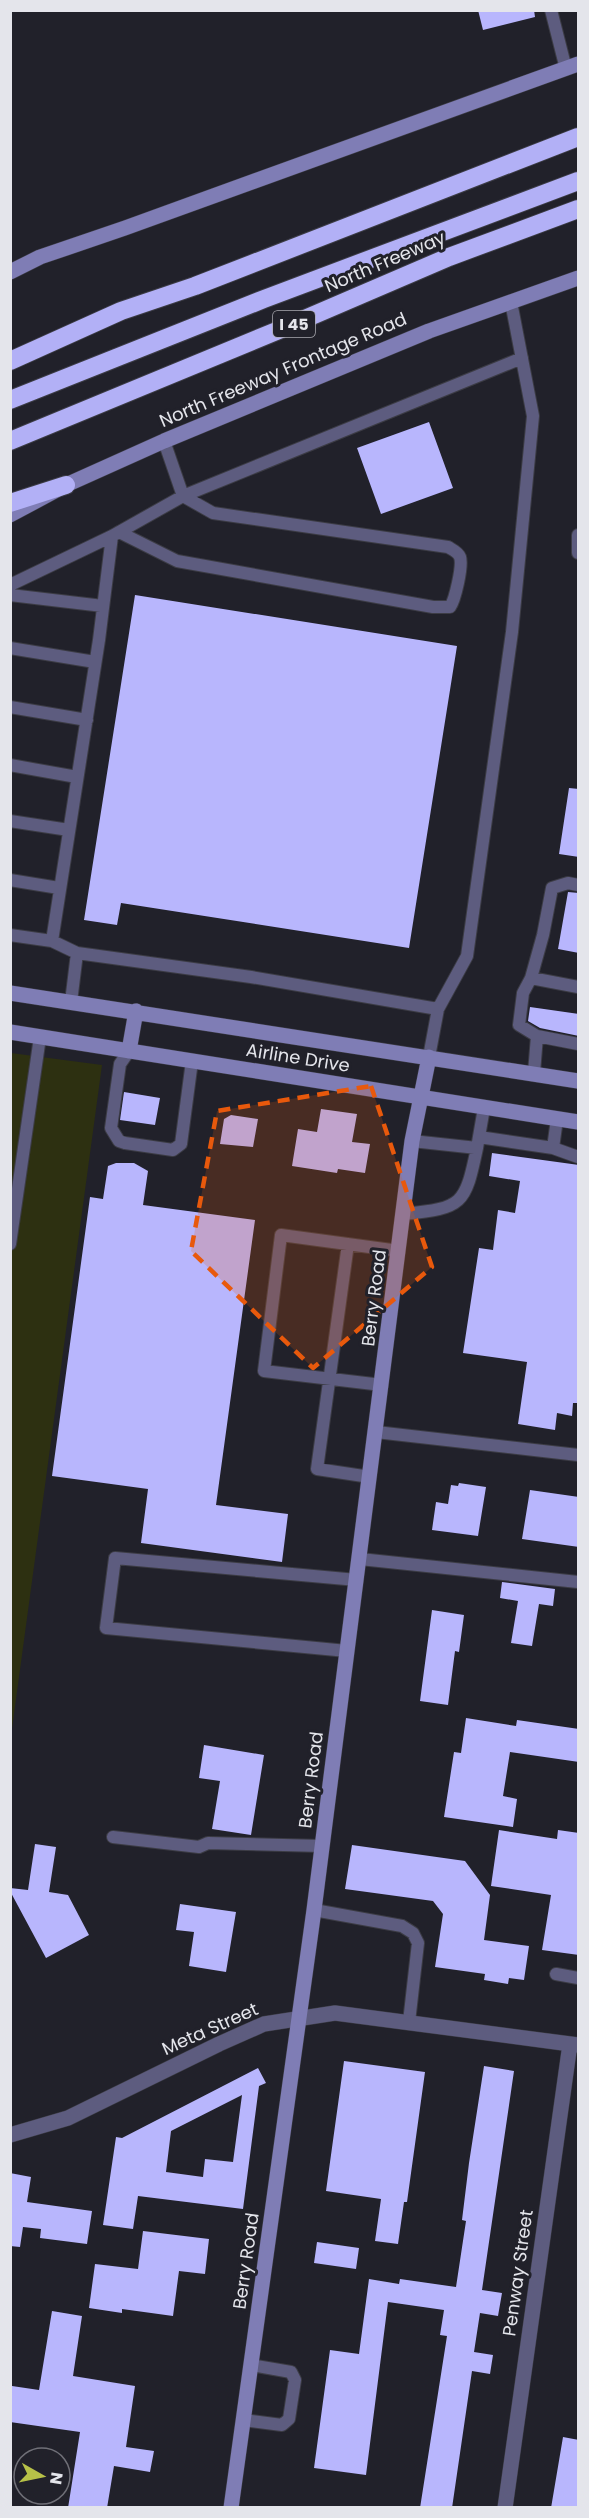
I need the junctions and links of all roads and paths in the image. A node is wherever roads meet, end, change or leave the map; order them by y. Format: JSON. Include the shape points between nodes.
{"nodes":[{"id":1,"x":551,"y":10,"type":"edge"},
{"id":2,"x":572,"y":66,"type":"edge"},
{"id":3,"x":579,"y":137,"type":"edge"},
{"id":4,"x":579,"y":181,"type":"edge"},
{"id":5,"x":579,"y":209,"type":"edge"},
{"id":6,"x":10,"y":272,"type":"edge"},
{"id":7,"x":577,"y":282,"type":"edge"},
{"id":8,"x":511,"y":302,"type":"junction"},
{"id":9,"x":522,"y":358,"type":"junction"},
{"id":10,"x":10,"y":361,"type":"edge"},
{"id":11,"x":10,"y":400,"type":"edge"},
{"id":12,"x":10,"y":441,"type":"edge"},
{"id":13,"x":164,"y":441,"type":"junction"},
{"id":14,"x":66,"y":485,"type":"junction"},
{"id":15,"x":183,"y":496,"type":"junction"},
{"id":16,"x":10,"y":503,"type":"edge"},
{"id":17,"x":10,"y":515,"type":"edge"},
{"id":18,"x":116,"y":534,"type":"junction"},
{"id":19,"x":579,"y":535,"type":"edge"},
{"id":20,"x":579,"y":553,"type":"edge"},
{"id":21,"x":10,"y":585,"type":"edge"},
{"id":22,"x":10,"y":595,"type":"edge"},
{"id":23,"x":103,"y":606,"type":"junction"},
{"id":24,"x":10,"y":648,"type":"edge"},
{"id":25,"x":95,"y":662,"type":"junction"},
{"id":26,"x":10,"y":707,"type":"edge"},
{"id":27,"x":87,"y":720,"type":"junction"},
{"id":28,"x":10,"y":765,"type":"edge"},
{"id":29,"x":77,"y":777,"type":"junction"},
{"id":30,"x":10,"y":821,"type":"edge"},
{"id":31,"x":69,"y":830,"type":"junction"},
{"id":32,"x":10,"y":880,"type":"edge"},
{"id":33,"x":579,"y":885,"type":"edge"},
{"id":34,"x":59,"y":888,"type":"junction"},
{"id":35,"x":10,"y":935,"type":"edge"},
{"id":36,"x":52,"y":941,"type":"junction"},
{"id":37,"x":77,"y":953,"type":"junction"},
{"id":38,"x":531,"y":978,"type":"junction"},
{"id":39,"x":579,"y":987,"type":"edge"},
{"id":40,"x":10,"y":993,"type":"edge"},
{"id":41,"x":71,"y":1002,"type":"junction"},
{"id":42,"x":438,"y":1009,"type":"junction"},
{"id":43,"x":136,"y":1011,"type":"junction"},
{"id":44,"x":10,"y":1032,"type":"edge"},
{"id":45,"x":537,"y":1036,"type":"junction"},
{"id":46,"x":40,"y":1037,"type":"junction"},
{"id":47,"x":579,"y":1044,"type":"edge"},
{"id":48,"x":129,"y":1051,"type":"junction"},
{"id":49,"x":429,"y":1057,"type":"junction"},
{"id":50,"x":192,"y":1061,"type":"junction"},
{"id":51,"x":534,"y":1074,"type":"junction"},
{"id":52,"x":579,"y":1082,"type":"edge"},
{"id":53,"x":421,"y":1098,"type":"junction"},
{"id":54,"x":484,"y":1108,"type":"junction"},
{"id":55,"x":557,"y":1119,"type":"junction"},
{"id":56,"x":579,"y":1122,"type":"edge"},
{"id":57,"x":412,"y":1141,"type":"junction"},
{"id":58,"x":478,"y":1142,"type":"junction"},
{"id":59,"x":552,"y":1148,"type":"junction"},
{"id":60,"x":579,"y":1157,"type":"edge"},
{"id":61,"x":404,"y":1214,"type":"junction"},
{"id":62,"x":10,"y":1244,"type":"edge"},
{"id":63,"x":348,"y":1244,"type":"junction"},
{"id":64,"x":399,"y":1251,"type":"junction"},
{"id":65,"x":330,"y":1379,"type":"junction"},
{"id":66,"x":382,"y":1385,"type":"junction"},
{"id":67,"x":376,"y":1432,"type":"junction"},
{"id":68,"x":579,"y":1455,"type":"edge"},
{"id":69,"x":370,"y":1477,"type":"junction"},
{"id":70,"x":360,"y":1559,"type":"junction"},
{"id":71,"x":357,"y":1580,"type":"junction"},
{"id":72,"x":579,"y":1582,"type":"edge"},
{"id":73,"x":347,"y":1651,"type":"junction"},
{"id":74,"x":113,"y":1837,"type":"dead end"},
{"id":75,"x":322,"y":1846,"type":"junction"},
{"id":76,"x":314,"y":1910,"type":"junction"},
{"id":77,"x":556,"y":1974,"type":"dead end"},
{"id":78,"x":579,"y":1978,"type":"edge"},
{"id":79,"x":299,"y":2019,"type":"junction"},
{"id":80,"x":409,"y":2022,"type":"junction"},
{"id":81,"x":574,"y":2044,"type":"edge"},
{"id":82,"x":10,"y":2135,"type":"edge"},
{"id":83,"x":251,"y":2365,"type":"junction"},
{"id":84,"x":243,"y":2420,"type":"junction"},
{"id":85,"x":231,"y":2508,"type":"edge"},
{"id":86,"x":505,"y":2508,"type":"edge"}],
"edges":[{"from":1,"to":2,"type":"lane"},
{"from":2,"to":6,"type":"main road","via":[[40,257]]},
{"from":3,"to":10,"type":"highway","via":[[121,311]]},
{"from":4,"to":11,"type":"highway","name":"North Freeway","via":[[264,299]]},
{"from":5,"to":12,"type":"highway","name":"North Freeway","number":"I 45","via":[[449,257]]},
{"from":7,"to":8,"type":"main road","name":"North Freeway Frontage Road"},
{"from":8,"to":9,"type":"lane"},
{"from":8,"to":13,"type":"main road","name":"North Freeway Frontage Road","via":[[429,331]]},
{"from":9,"to":15,"type":"lane"},
{"from":9,"to":42,"type":"lane","via":[[533,417],[512,632],[467,956]]},
{"from":13,"to":14,"type":"main road","name":"North Freeway Frontage Road"},
{"from":13,"to":15,"type":"lane"},
{"from":14,"to":16,"type":"highway"},
{"from":14,"to":17,"type":"main road","name":"North Freeway Frontage Road"},
{"from":15,"to":18,"type":"lane"},
{"from":15,"to":18,"type":"lane","via":[[213,513],[448,547],[459,556],[460,563],[454,601],[450,607],[433,607],[177,561]]},
{"from":18,"to":21,"type":"lane"},
{"from":18,"to":23,"type":"lane"},
{"from":19,"to":20,"type":"lane"},
{"from":22,"to":23,"type":"lane"},
{"from":23,"to":25,"type":"lane"},
{"from":24,"to":25,"type":"lane"},
{"from":25,"to":27,"type":"lane"},
{"from":26,"to":27,"type":"lane"},
{"from":27,"to":29,"type":"lane"},
{"from":28,"to":29,"type":"lane"},
{"from":29,"to":31,"type":"lane"},
{"from":30,"to":31,"type":"lane"},
{"from":31,"to":34,"type":"lane"},
{"from":32,"to":34,"type":"lane"},
{"from":33,"to":38,"type":"lane","via":[[568,883],[552,888]]},
{"from":34,"to":36,"type":"lane"},
{"from":35,"to":36,"type":"lane"},
{"from":36,"to":37,"type":"lane"},
{"from":37,"to":41,"type":"lane"},
{"from":37,"to":42,"type":"lane"},
{"from":38,"to":39,"type":"lane"},
{"from":38,"to":45,"type":"lane","via":[[523,993],[519,1025]]},
{"from":40,"to":41,"type":"main road","name":"Airline Drive"},
{"from":41,"to":43,"type":"main road","name":"Airline Drive"},
{"from":42,"to":49,"type":"lane"},
{"from":43,"to":48,"type":"main road"},
{"from":43,"to":49,"type":"main road","name":"Airline Drive"},
{"from":44,"to":46,"type":"main road","name":"Airline Drive"},
{"from":45,"to":47,"type":"lane"},
{"from":45,"to":51,"type":"lane"},
{"from":46,"to":48,"type":"main road","name":"Airline Drive"},
{"from":46,"to":62,"type":"lane"},
{"from":48,"to":50,"type":"main road","name":"Airline Drive"},
{"from":48,"to":50,"type":"lane","via":[[120,1064],[111,1119],[114,1134],[125,1143],[173,1150],[181,1144]]},
{"from":49,"to":51,"type":"main road","name":"Airline Drive"},
{"from":49,"to":53,"type":"main road","name":"Berry Road"},
{"from":50,"to":53,"type":"main road","name":"Airline Drive"},
{"from":51,"to":52,"type":"main road","name":"Airline Drive"},
{"from":53,"to":54,"type":"main road","name":"Airline Drive"},
{"from":53,"to":57,"type":"main road","name":"Berry Road"},
{"from":54,"to":55,"type":"main road","name":"Airline Drive"},
{"from":54,"to":58,"type":"lane"},
{"from":55,"to":56,"type":"main road","name":"Airline Drive"},
{"from":55,"to":59,"type":"lane"},
{"from":57,"to":58,"type":"lane"},
{"from":57,"to":61,"type":"main road","name":"Berry Road"},
{"from":58,"to":59,"type":"lane"},
{"from":58,"to":61,"type":"lane","via":[[469,1187],[458,1202],[440,1210]]},
{"from":59,"to":60,"type":"lane"},
{"from":61,"to":64,"type":"main road","name":"Berry Road"},
{"from":63,"to":64,"type":"lane"},
{"from":63,"to":65,"type":"lane"},
{"from":63,"to":65,"type":"lane","via":[[281,1235],[264,1371]]},
{"from":64,"to":66,"type":"main road","name":"Berry Road"},
{"from":65,"to":66,"type":"lane"},
{"from":65,"to":69,"type":"lane","via":[[317,1469]]},
{"from":66,"to":67,"type":"main road","name":"Berry Road"},
{"from":67,"to":68,"type":"lane"},
{"from":67,"to":69,"type":"main road","name":"Berry Road"},
{"from":69,"to":70,"type":"main road","name":"Berry Road"},
{"from":70,"to":71,"type":"main road","name":"Berry Road"},
{"from":70,"to":72,"type":"lane"},
{"from":71,"to":73,"type":"main road","name":"Berry Road"},
{"from":71,"to":73,"type":"lane","via":[[115,1558],[106,1628]]},
{"from":73,"to":75,"type":"main road","name":"Berry Road"},
{"from":74,"to":75,"type":"lane","via":[[199,1847],[208,1843]]},
{"from":75,"to":76,"type":"main road","name":"Berry Road"},
{"from":76,"to":79,"type":"main road","name":"Berry Road"},
{"from":76,"to":80,"type":"lane","via":[[402,1926],[412,1933],[418,1943]]},
{"from":77,"to":78,"type":"lane"},
{"from":79,"to":80,"type":"street","name":"Meta Street","via":[[335,2013]]},
{"from":79,"to":82,"type":"street","name":"Meta Street","via":[[264,2024],[68,2118]]},
{"from":79,"to":83,"type":"main road","name":"Berry Road"},
{"from":80,"to":81,"type":"street","name":"Meta Street"},
{"from":81,"to":86,"type":"street","name":"Penway Street"},
{"from":83,"to":84,"type":"main road","name":"Berry Road"},
{"from":83,"to":84,"type":"lane","via":[[291,2372],[295,2380],[289,2419],[282,2425]]},
{"from":84,"to":85,"type":"main road","name":"Berry Road"}]}
